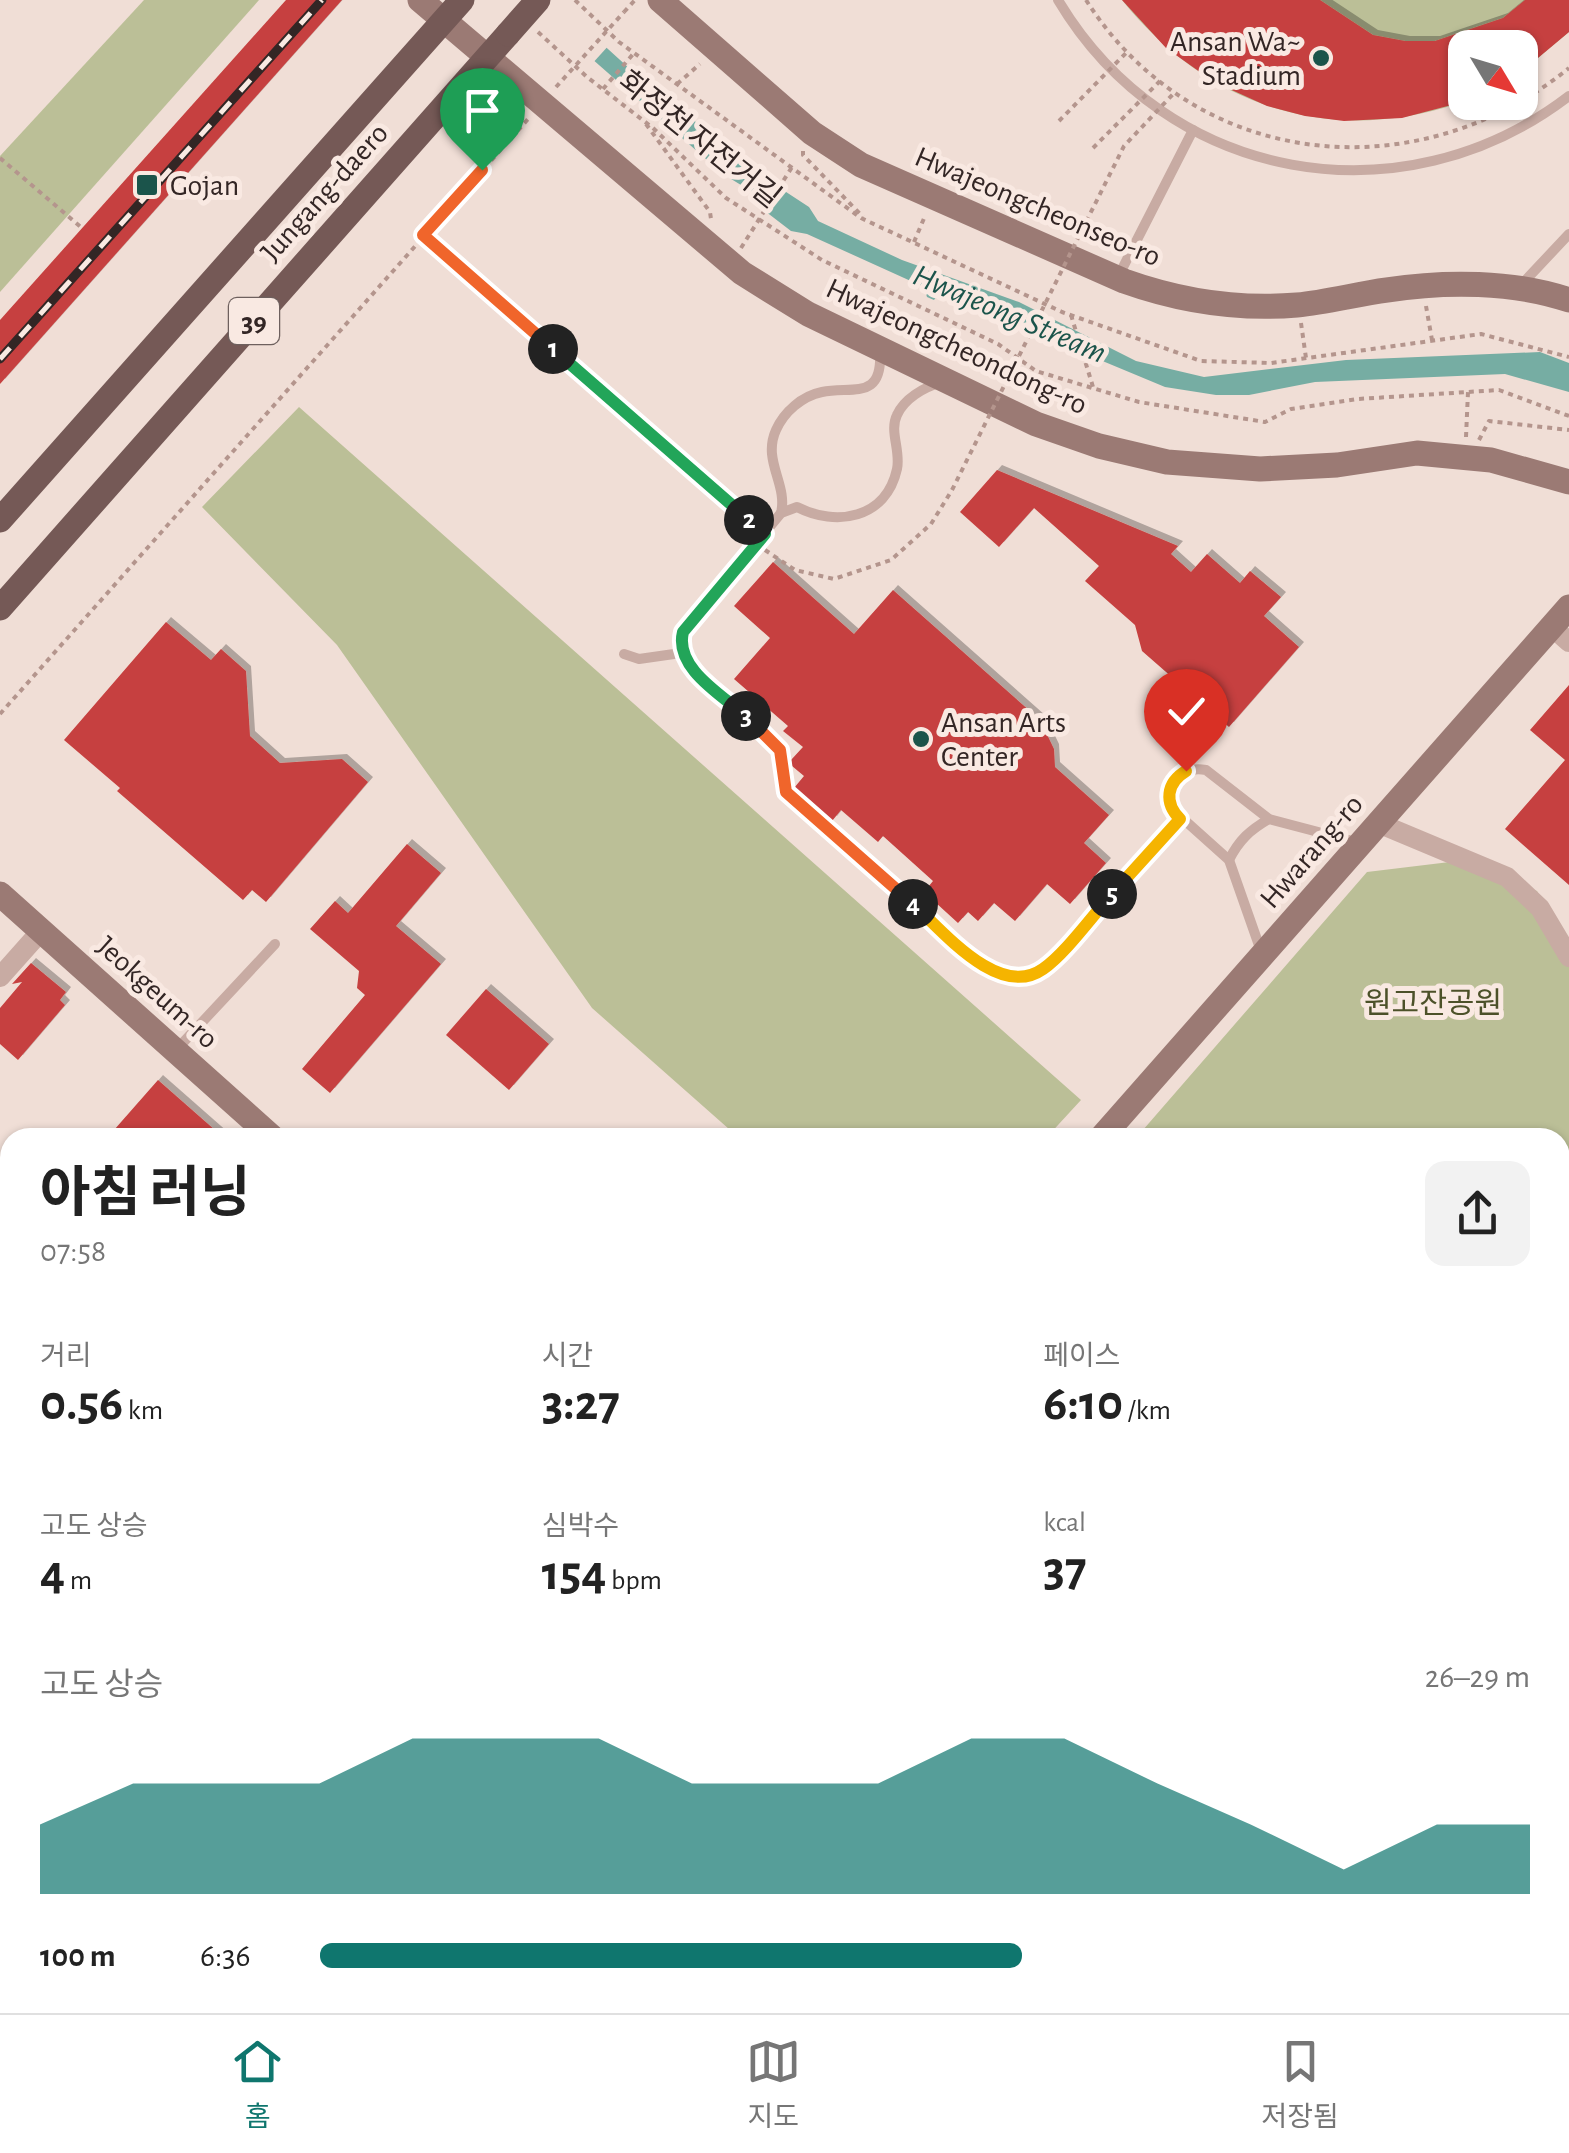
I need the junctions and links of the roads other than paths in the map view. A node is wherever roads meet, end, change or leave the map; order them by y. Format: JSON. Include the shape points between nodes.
{"nodes":[{"id":1,"x":420,"y":0,"type":"edge"},
{"id":2,"x":462,"y":0,"type":"edge"},
{"id":3,"x":538,"y":0,"type":"edge"},
{"id":4,"x":660,"y":0,"type":"edge"},
{"id":5,"x":1058,"y":0,"type":"edge"},
{"id":6,"x":445,"y":21,"type":"junction"},
{"id":7,"x":486,"y":59,"type":"junction"},
{"id":8,"x":1568,"y":98,"type":"edge"},
{"id":9,"x":1193,"y":130,"type":"junction"},
{"id":10,"x":1569,"y":234,"type":"edge"},
{"id":11,"x":1118,"y":278,"type":"junction"},
{"id":12,"x":1517,"y":289,"type":"junction"},
{"id":13,"x":1569,"y":300,"type":"edge"},
{"id":14,"x":880,"y":350,"type":"junction"},
{"id":15,"x":946,"y":381,"type":"junction"},
{"id":16,"x":1540,"y":474,"type":"junction"},
{"id":17,"x":1569,"y":482,"type":"edge"},
{"id":18,"x":1569,"y":502,"type":"edge"},
{"id":19,"x":781,"y":514,"type":"junction"},
{"id":20,"x":0,"y":520,"type":"edge"},
{"id":21,"x":1569,"y":606,"type":"edge"},
{"id":22,"x":0,"y":608,"type":"edge"},
{"id":23,"x":1560,"y":634,"type":"edge"},
{"id":24,"x":682,"y":652,"type":"junction"},
{"id":25,"x":624,"y":654,"type":"dead end"},
{"id":26,"x":1180,"y":819,"type":"junction"},
{"id":27,"x":1269,"y":819,"type":"junction"},
{"id":28,"x":1378,"y":823,"type":"junction"},
{"id":29,"x":1360,"y":843,"type":"junction"},
{"id":30,"x":1229,"y":860,"type":"junction"},
{"id":31,"x":0,"y":894,"type":"edge"},
{"id":32,"x":41,"y":932,"type":"junction"},
{"id":33,"x":275,"y":944,"type":"dead end"},
{"id":34,"x":1262,"y":954,"type":"junction"},
{"id":35,"x":1569,"y":957,"type":"edge"},
{"id":36,"x":0,"y":977,"type":"edge"},
{"id":37,"x":175,"y":1050,"type":"junction"},
{"id":38,"x":263,"y":1128,"type":"edge"},
{"id":39,"x":1110,"y":1128,"type":"edge"}],
"edges":[{"from":1,"to":6,"type":"street","name":"Hwajeongcheondong-ro"},
{"from":2,"to":6,"type":"main road","name":"Jungang-daero","number":"39"},
{"from":3,"to":7,"type":"main road","name":"Jungang-daero","number":"39","bridge":true,"via":[[519,30]]},
{"from":4,"to":11,"type":"street","name":"Hwajeongcheonseo-ro","via":[[798,121],[861,165]]},
{"from":5,"to":9,"type":"lane","via":[[1124,81]]},
{"from":6,"to":7,"type":"street","name":"Hwajeongcheondong-ro"},
{"from":6,"to":20,"type":"main road","name":"Jungang-daero","number":"39"},
{"from":7,"to":14,"type":"street","name":"Hwajeongcheondong-ro","via":[[548,96],[723,258],[808,314]]},
{"from":7,"to":22,"type":"main road","name":"Jungang-daero","number":"39"},
{"from":8,"to":9,"type":"lane","via":[[1481,147],[1385,170],[1286,164]]},
{"from":9,"to":11,"type":"lane"},
{"from":10,"to":12,"type":"lane"},
{"from":11,"to":12,"type":"street","name":"Hwajeongcheonseo-ro","via":[[1168,296],[1238,307],[1423,287]]},
{"from":12,"to":13,"type":"street","name":"Hwajeongcheonseo-ro"},
{"from":14,"to":15,"type":"street","name":"Hwajeongcheondong-ro"},
{"from":14,"to":19,"type":"lane","via":[[877,376],[868,387],[821,392],[784,415],[770,453]]},
{"from":15,"to":16,"type":"street","name":"Hwajeongcheondong-ro","via":[[1036,424],[1167,462],[1260,470],[1418,453],[1491,460]]},
{"from":15,"to":19,"type":"lane","via":[[920,391],[897,414],[897,471],[874,506],[835,519],[796,507]]},
{"from":16,"to":17,"type":"street","name":"Hwajeongcheondong-ro"},
{"from":16,"to":18,"type":"street"},
{"from":19,"to":24,"type":"lane","via":[[683,632]]},
{"from":21,"to":23,"type":"street","name":"Hwarang-ro"},
{"from":23,"to":28,"type":"street","name":"Hwarang-ro"},
{"from":24,"to":25,"type":"lane","via":[[639,659]]},
{"from":24,"to":26,"type":"lane","via":[[780,750],[786,792],[989,971],[1004,977],[1044,969]]},
{"from":26,"to":27,"type":"lane","via":[[1169,802],[1171,786],[1180,774],[1199,768]]},
{"from":26,"to":30,"type":"lane"},
{"from":27,"to":29,"type":"lane"},
{"from":27,"to":30,"type":"lane","via":[[1237,843]]},
{"from":28,"to":29,"type":"street","name":"Hwarang-ro"},
{"from":28,"to":35,"type":"street","via":[[1507,877],[1540,908]]},
{"from":29,"to":34,"type":"street","name":"Hwarang-ro"},
{"from":30,"to":34,"type":"lane"},
{"from":31,"to":32,"type":"street","name":"Jeokgeum-ro"},
{"from":32,"to":36,"type":"street"},
{"from":32,"to":37,"type":"street","name":"Jeokgeum-ro"},
{"from":33,"to":37,"type":"lane"},
{"from":34,"to":39,"type":"street","name":"Hwarang-ro"},
{"from":37,"to":38,"type":"street","name":"Jeokgeum-ro"}]}
